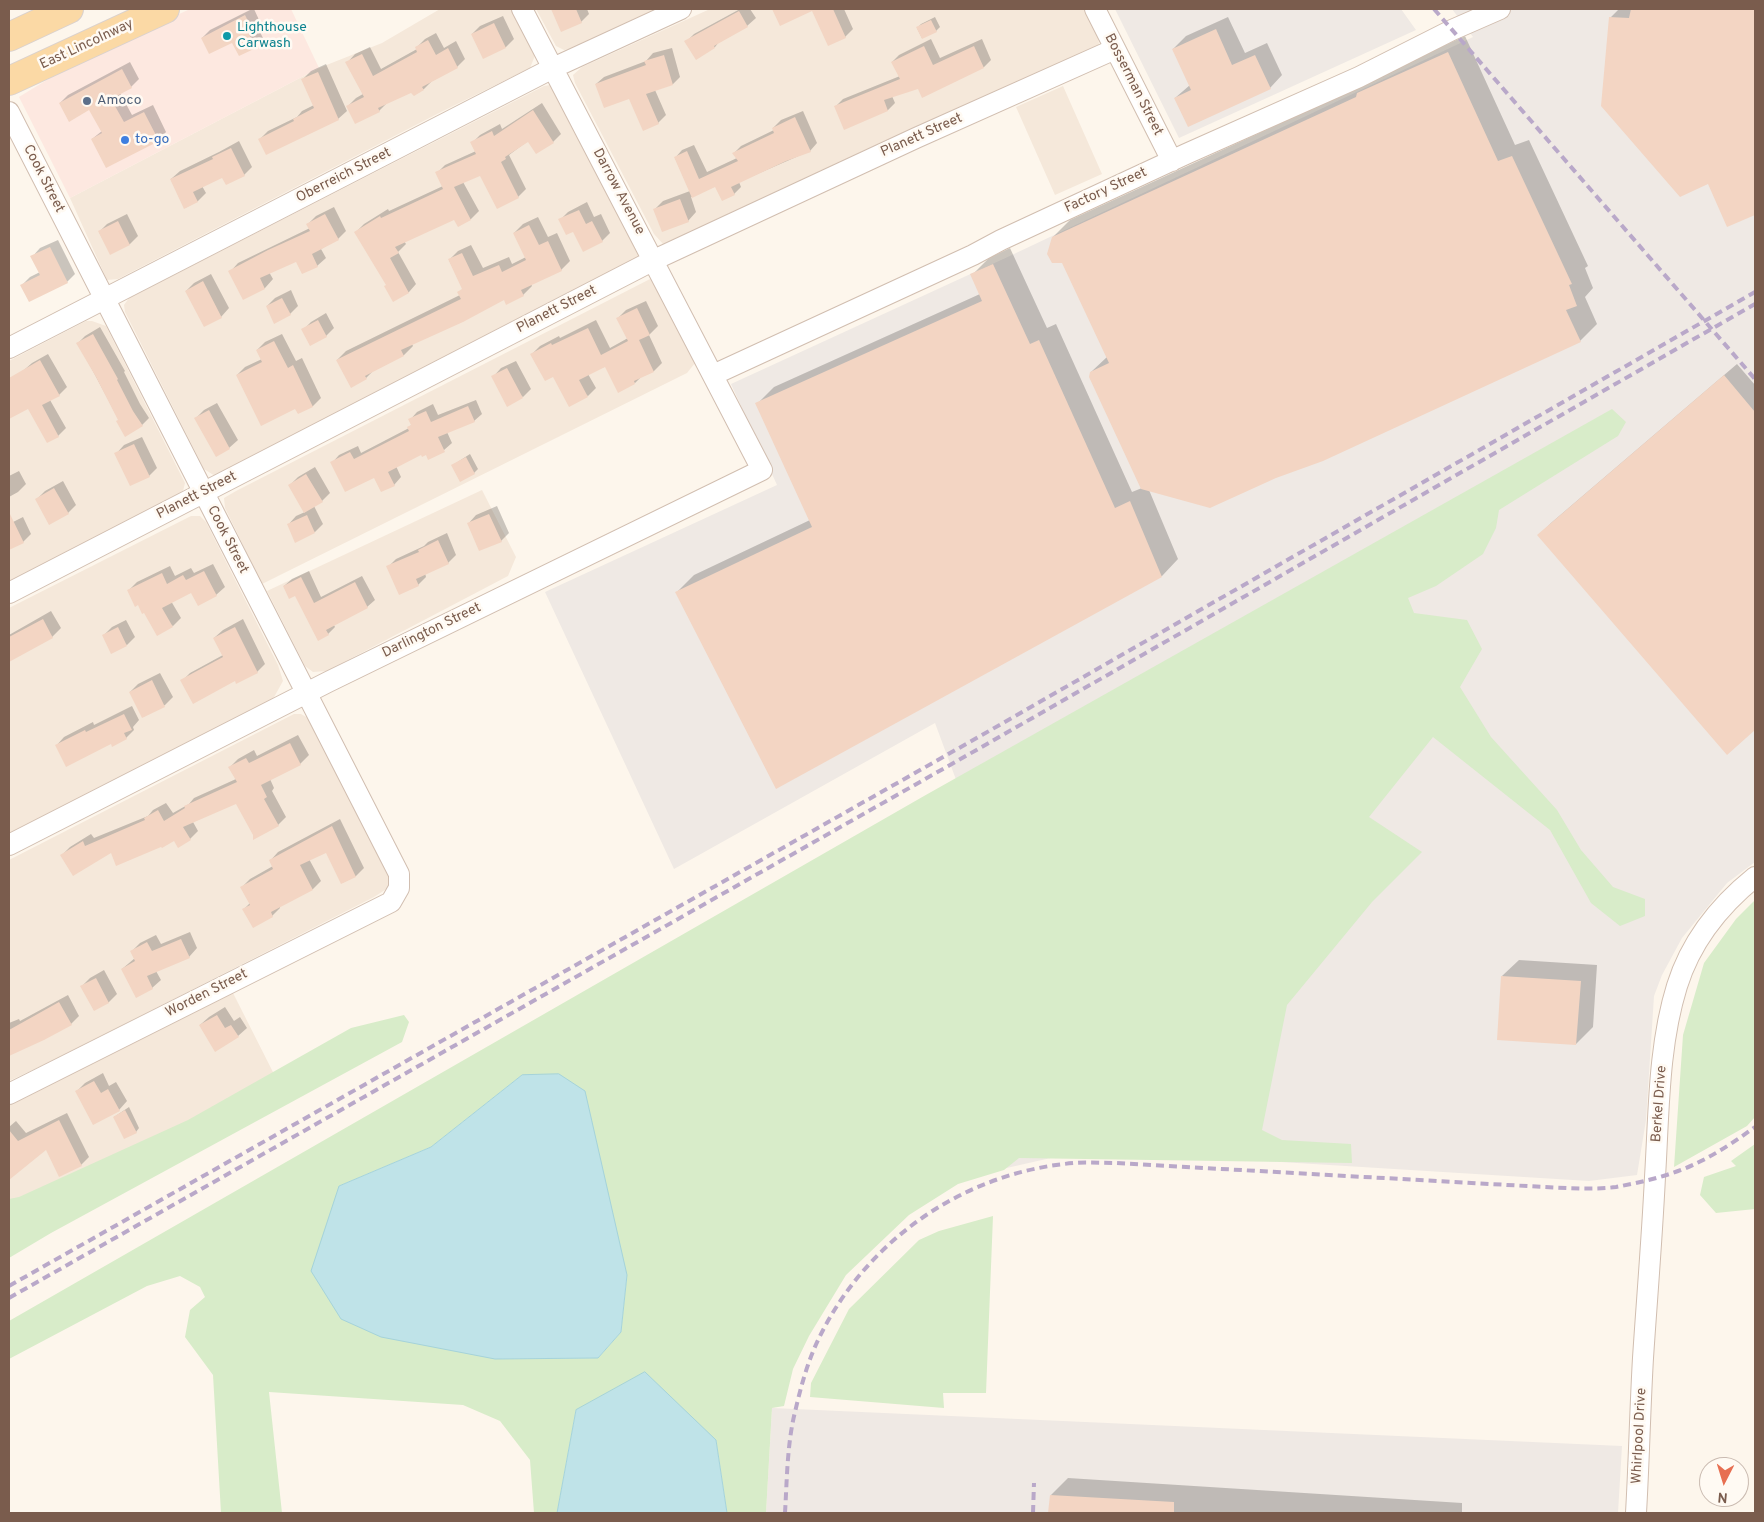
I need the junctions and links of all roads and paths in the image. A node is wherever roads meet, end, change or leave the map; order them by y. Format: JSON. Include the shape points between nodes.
{"nodes":[{"id":1,"x":69,"y":9,"type":"edge"},
{"id":2,"x":165,"y":9,"type":"edge"},
{"id":3,"x":522,"y":9,"type":"edge"},
{"id":4,"x":681,"y":9,"type":"edge"},
{"id":5,"x":1095,"y":9,"type":"edge"},
{"id":6,"x":1500,"y":9,"type":"edge"},
{"id":7,"x":9,"y":37,"type":"edge"},
{"id":8,"x":1115,"y":49,"type":"junction"},
{"id":9,"x":553,"y":68,"type":"junction"},
{"id":10,"x":9,"y":81,"type":"edge"},
{"id":11,"x":9,"y":112,"type":"edge"},
{"id":12,"x":1172,"y":161,"type":"junction"},
{"id":13,"x":654,"y":260,"type":"junction"},
{"id":14,"x":104,"y":299,"type":"junction"},
{"id":15,"x":9,"y":348,"type":"edge"},
{"id":16,"x":713,"y":376,"type":"junction"},
{"id":17,"x":203,"y":492,"type":"junction"},
{"id":18,"x":9,"y":593,"type":"edge"},
{"id":19,"x":308,"y":693,"type":"junction"},
{"id":20,"x":9,"y":845,"type":"edge"},
{"id":21,"x":1755,"y":877,"type":"edge"},
{"id":22,"x":399,"y":888,"type":"joint"},
{"id":23,"x":9,"y":1094,"type":"edge"},
{"id":24,"x":1643,"y":1358,"type":"joint"},
{"id":25,"x":1636,"y":1513,"type":"edge"}],
"edges":[{"from":1,"to":7,"type":"main road"},
{"from":2,"to":10,"type":"main road","name":"East Lincolnway"},
{"from":3,"to":9,"type":"street","name":"Darrow Avenue"},
{"from":4,"to":9,"type":"street","name":"Oberreich Street"},
{"from":5,"to":8,"type":"street","name":"Bosserman Street"},
{"from":6,"to":12,"type":"street","name":"Factory Street"},
{"from":8,"to":12,"type":"street","name":"Bosserman Street"},
{"from":8,"to":13,"type":"street","name":"Planett Street"},
{"from":9,"to":13,"type":"street","name":"Darrow Avenue"},
{"from":9,"to":14,"type":"street","name":"Oberreich Street"},
{"from":11,"to":14,"type":"street","name":"Cook Street"},
{"from":12,"to":16,"type":"street","name":"Factory Street"},
{"from":13,"to":16,"type":"street","name":"Darrow Avenue"},
{"from":13,"to":17,"type":"street","name":"Planett Street"},
{"from":14,"to":15,"type":"street","name":"Oberreich Street"},
{"from":14,"to":17,"type":"street","name":"Cook Street"},
{"from":16,"to":19,"type":"street","name":"Darlington Street","via":[[762,470]]},
{"from":17,"to":18,"type":"street","name":"Planett Street"},
{"from":17,"to":19,"type":"street","name":"Cook Street"},
{"from":19,"to":20,"type":"street","name":"Darlington Street"},
{"from":19,"to":22,"type":"street","name":"Cook Street","via":[[399,874]]},
{"from":21,"to":24,"type":"street","name":"Berkel Drive","via":[[1733,895],[1711,920],[1690,952],[1667,1023]]},
{"from":22,"to":23,"type":"street","name":"Worden Street","via":[[391,902]]},
{"from":24,"to":25,"type":"street","name":"Whirlpool Drive"}]}
